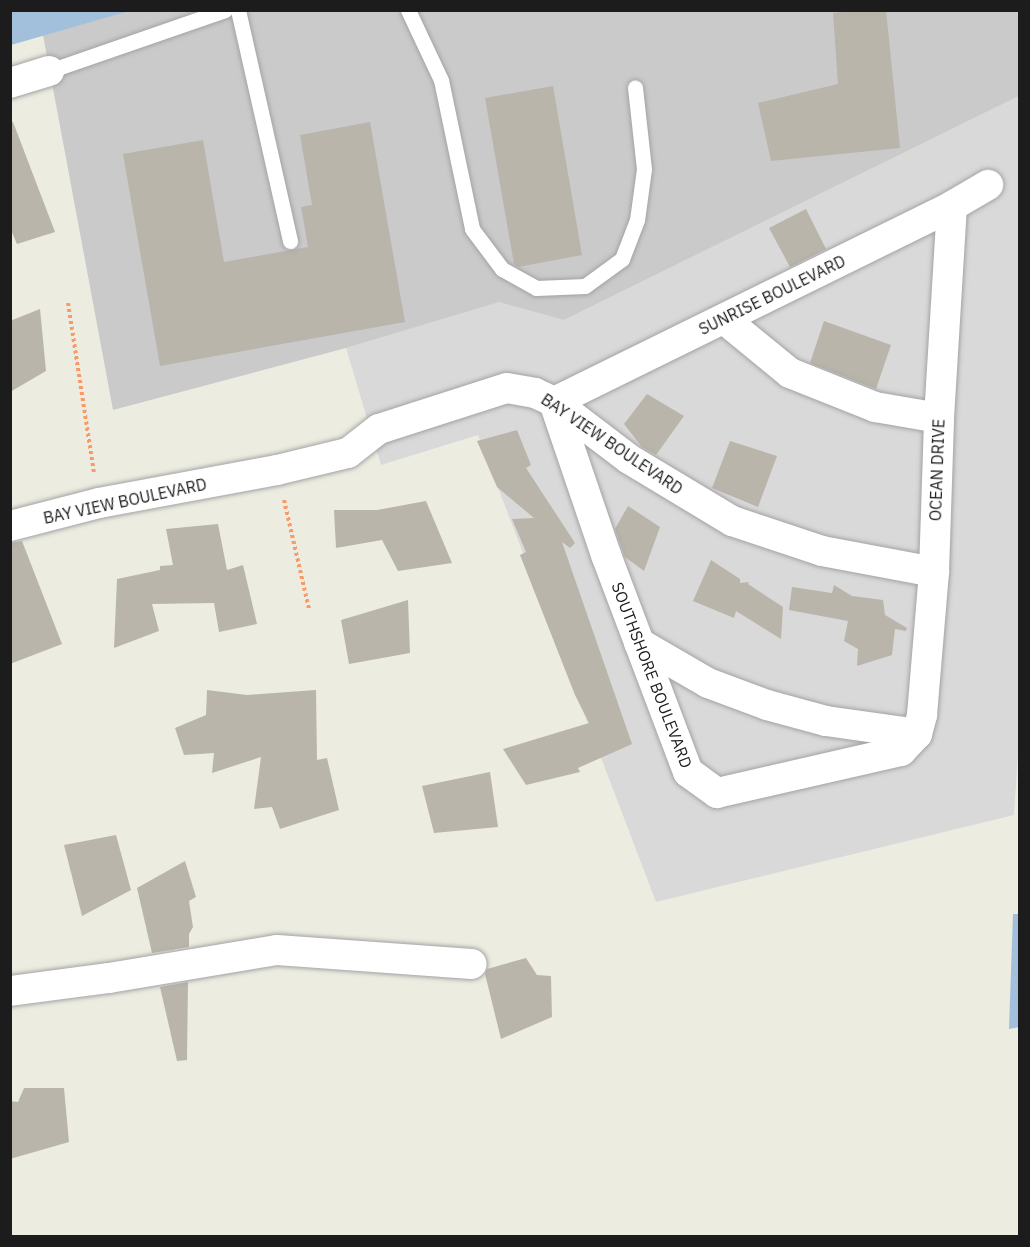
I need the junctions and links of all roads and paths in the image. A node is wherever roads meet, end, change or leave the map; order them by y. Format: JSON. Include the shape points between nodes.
{"nodes":[{"id":1,"x":225,"y":10,"type":"edge"},
{"id":2,"x":238,"y":10,"type":"edge"},
{"id":3,"x":408,"y":10,"type":"edge"},
{"id":4,"x":49,"y":71,"type":"joint"},
{"id":5,"x":10,"y":83,"type":"edge"},
{"id":6,"x":635,"y":87,"type":"dead end"},
{"id":7,"x":988,"y":185,"type":"dead end"},
{"id":8,"x":952,"y":206,"type":"junction"},
{"id":9,"x":290,"y":241,"type":"dead end"},
{"id":10,"x":68,"y":303,"type":"dead end"},
{"id":11,"x":724,"y":319,"type":"junction"},
{"id":12,"x":554,"y":402,"type":"junction"},
{"id":13,"x":939,"y":418,"type":"junction"},
{"id":14,"x":629,"y":459,"type":"junction"},
{"id":15,"x":277,"y":470,"type":"junction"},
{"id":16,"x":99,"y":503,"type":"junction"},
{"id":17,"x":592,"y":514,"type":"junction"},
{"id":18,"x":10,"y":526,"type":"edge"},
{"id":19,"x":934,"y":572,"type":"junction"},
{"id":20,"x":309,"y":609,"type":"dead end"},
{"id":21,"x":639,"y":643,"type":"junction"},
{"id":22,"x":917,"y":734,"type":"junction"},
{"id":23,"x":471,"y":964,"type":"dead end"},
{"id":24,"x":10,"y":991,"type":"edge"}],
"edges":[{"from":1,"to":4,"type":"lane"},
{"from":2,"to":9,"type":"lane"},
{"from":3,"to":6,"type":"lane","via":[[441,80],[472,229],[502,268],[536,288],[585,286],[622,259],[637,220],[644,169]]},
{"from":4,"to":5,"type":"street"},
{"from":7,"to":8,"type":"street","name":"SUNRISE BOULEVARD"},
{"from":8,"to":11,"type":"street","name":"SUNRISE BOULEVARD"},
{"from":8,"to":13,"type":"street","name":"OCEAN DRIVE"},
{"from":10,"to":16,"type":"path"},
{"from":11,"to":12,"type":"street","name":"SUNRISE BOULEVARD"},
{"from":11,"to":13,"type":"street","via":[[790,373],[875,407]]},
{"from":12,"to":14,"type":"street","name":"BAY VIEW BOULEVARD"},
{"from":12,"to":15,"type":"street","name":"BAY VIEW BOULEVARD","via":[[535,393],[507,388],[379,429],[348,453]]},
{"from":12,"to":17,"type":"street","name":"SOUTHSHORE BOULEVARD"},
{"from":13,"to":19,"type":"street","name":"OCEAN DRIVE"},
{"from":14,"to":17,"type":"street","name":"SOUTHSHORE BOULEVARD","via":[[614,461],[592,483]]},
{"from":14,"to":19,"type":"street","name":"BAY VIEW BOULEVARD","via":[[732,521],[822,551]]},
{"from":15,"to":16,"type":"street","name":"BAY VIEW BOULEVARD"},
{"from":15,"to":20,"type":"path"},
{"from":16,"to":18,"type":"street","name":"BAY VIEW BOULEVARD"},
{"from":17,"to":21,"type":"street","name":"SOUTHSHORE BOULEVARD"},
{"from":19,"to":22,"type":"street","name":"OCEAN DRIVE","via":[[922,716]]},
{"from":21,"to":22,"type":"street","via":[[708,683],[767,705],[826,721]]},
{"from":21,"to":22,"type":"street","name":"SOUTHSHORE BOULEVARD","via":[[688,772],[717,793],[901,751]]},
{"from":23,"to":24,"type":"street","via":[[277,950]]}]}
